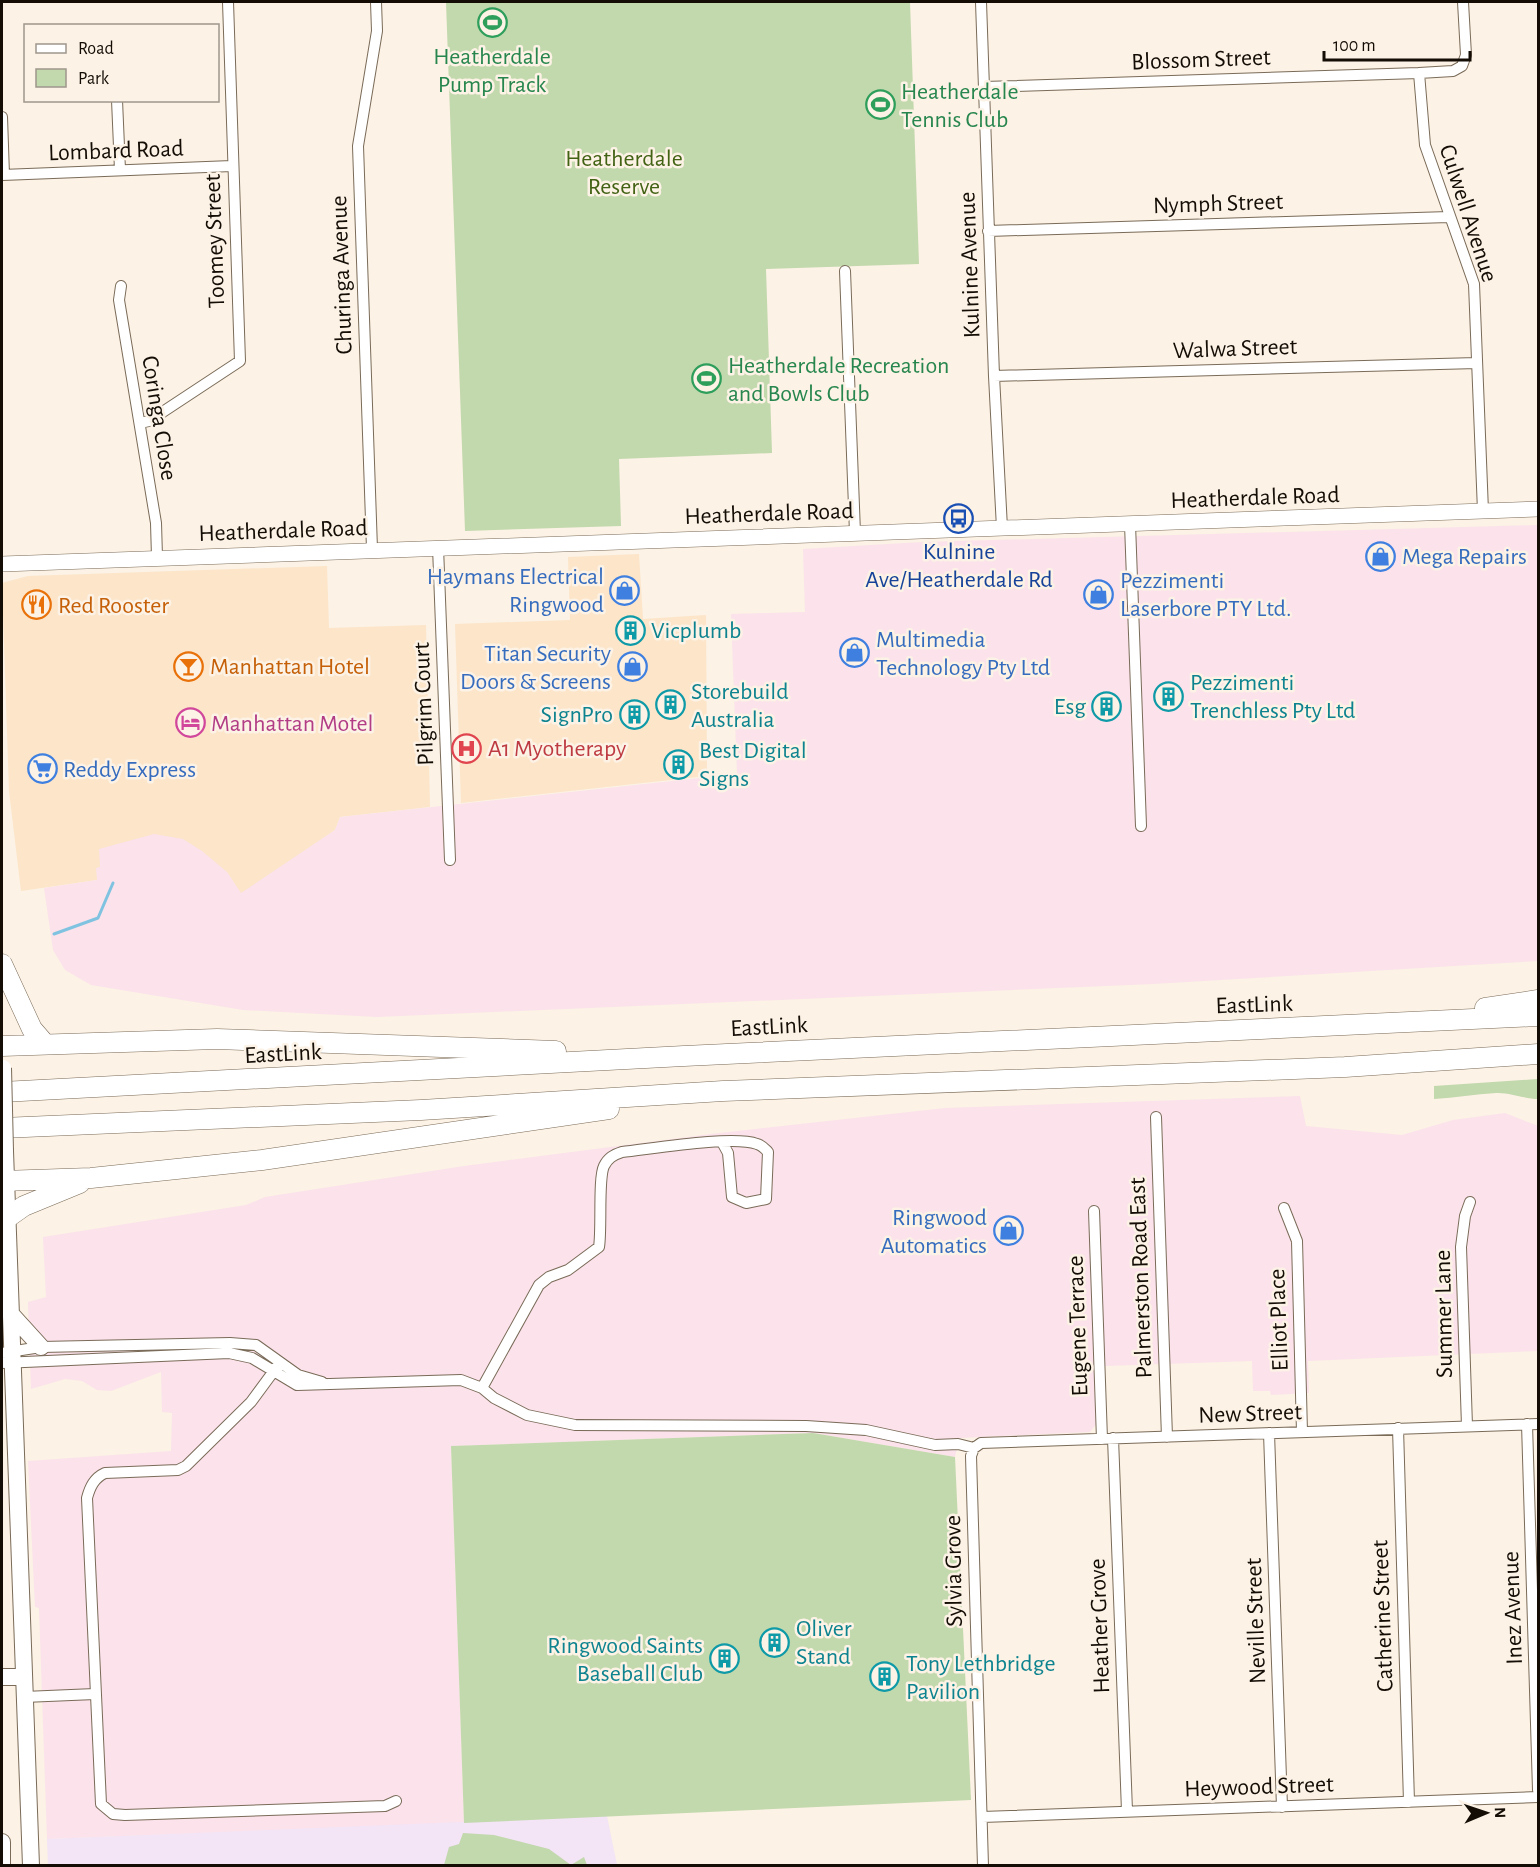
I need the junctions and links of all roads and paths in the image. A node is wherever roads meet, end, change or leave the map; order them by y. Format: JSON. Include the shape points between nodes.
{"nodes":[{"id":1,"x":228,"y":2,"type":"edge"},
{"id":2,"x":376,"y":2,"type":"edge"},
{"id":3,"x":981,"y":2,"type":"edge"},
{"id":4,"x":1463,"y":2,"type":"edge"},
{"id":5,"x":1419,"y":73,"type":"junction"},
{"id":6,"x":984,"y":87,"type":"junction"},
{"id":7,"x":117,"y":102,"type":"edge"},
{"id":8,"x":2,"y":117,"type":"edge"},
{"id":9,"x":232,"y":166,"type":"junction"},
{"id":10,"x":120,"y":170,"type":"junction"},
{"id":11,"x":3,"y":175,"type":"edge"},
{"id":12,"x":1449,"y":217,"type":"junction"},
{"id":13,"x":988,"y":231,"type":"junction"},
{"id":14,"x":845,"y":271,"type":"dead end"},
{"id":15,"x":121,"y":286,"type":"dead end"},
{"id":16,"x":1477,"y":363,"type":"junction"},
{"id":17,"x":994,"y":376,"type":"junction"},
{"id":18,"x":140,"y":423,"type":"junction"},
{"id":19,"x":1539,"y":509,"type":"edge"},
{"id":20,"x":1483,"y":511,"type":"junction"},
{"id":21,"x":1130,"y":524,"type":"junction"},
{"id":22,"x":1002,"y":528,"type":"junction"},
{"id":23,"x":855,"y":533,"type":"junction"},
{"id":24,"x":438,"y":547,"type":"junction"},
{"id":25,"x":372,"y":549,"type":"junction"},
{"id":26,"x":157,"y":557,"type":"junction"},
{"id":27,"x":20,"y":562,"type":"junction"},
{"id":28,"x":2,"y":564,"type":"edge"},
{"id":29,"x":2,"y":577,"type":"edge"},
{"id":30,"x":1141,"y":826,"type":"dead end"},
{"id":31,"x":450,"y":860,"type":"dead end"},
{"id":32,"x":2,"y":964,"type":"edge"},
{"id":33,"x":1539,"y":1000,"type":"edge"},
{"id":34,"x":1539,"y":1016,"type":"edge"},
{"id":35,"x":1388,"y":1024,"type":"junction"},
{"id":36,"x":2,"y":1039,"type":"edge"},
{"id":37,"x":45,"y":1044,"type":"junction"},
{"id":38,"x":2,"y":1046,"type":"edge"},
{"id":39,"x":1539,"y":1054,"type":"edge"},
{"id":40,"x":684,"y":1056,"type":"junction"},
{"id":41,"x":3,"y":1068,"type":"edge"},
{"id":42,"x":723,"y":1091,"type":"junction"},
{"id":43,"x":2,"y":1092,"type":"edge"},
{"id":44,"x":1155,"y":1117,"type":"dead end"},
{"id":45,"x":2,"y":1128,"type":"edge"},
{"id":46,"x":722,"y":1142,"type":"junction"},
{"id":47,"x":91,"y":1178,"type":"junction"},
{"id":48,"x":4,"y":1181,"type":"edge"},
{"id":49,"x":1470,"y":1202,"type":"dead end"},
{"id":50,"x":1284,"y":1208,"type":"dead end"},
{"id":51,"x":1094,"y":1211,"type":"dead end"},
{"id":52,"x":8,"y":1218,"type":"junction"},
{"id":53,"x":10,"y":1314,"type":"junction"},
{"id":54,"x":41,"y":1347,"type":"junction"},
{"id":55,"x":7,"y":1357,"type":"edge"},
{"id":56,"x":276,"y":1367,"type":"junction"},
{"id":57,"x":482,"y":1388,"type":"junction"},
{"id":58,"x":1527,"y":1424,"type":"junction"},
{"id":59,"x":1539,"y":1424,"type":"edge"},
{"id":60,"x":1467,"y":1426,"type":"junction"},
{"id":61,"x":1398,"y":1428,"type":"junction"},
{"id":62,"x":1302,"y":1432,"type":"junction"},
{"id":63,"x":1269,"y":1433,"type":"junction"},
{"id":64,"x":1167,"y":1437,"type":"junction"},
{"id":65,"x":1108,"y":1439,"type":"junction"},
{"id":66,"x":973,"y":1452,"type":"junction"},
{"id":67,"x":2,"y":1677,"type":"edge"},
{"id":68,"x":23,"y":1677,"type":"junction"},
{"id":69,"x":95,"y":1694,"type":"junction"},
{"id":70,"x":24,"y":1696,"type":"junction"},
{"id":71,"x":1539,"y":1790,"type":"edge"},
{"id":72,"x":1539,"y":1797,"type":"edge"},
{"id":73,"x":396,"y":1801,"type":"dead end"},
{"id":74,"x":1409,"y":1802,"type":"junction"},
{"id":75,"x":1282,"y":1807,"type":"junction"},
{"id":76,"x":1127,"y":1811,"type":"junction"},
{"id":77,"x":982,"y":1817,"type":"junction"},
{"id":78,"x":2,"y":1842,"type":"edge"},
{"id":79,"x":2,"y":1866,"type":"edge"},
{"id":80,"x":31,"y":1866,"type":"edge"},
{"id":81,"x":983,"y":1866,"type":"edge"}],
"edges":[{"from":1,"to":9,"type":"street","name":"Toomey Street"},
{"from":2,"to":25,"type":"street","name":"Churinga Avenue","via":[[377,31],[358,146]]},
{"from":3,"to":6,"type":"street","name":"Kulnine Avenue"},
{"from":4,"to":5,"type":"street","via":[[1466,55],[1462,66],[1453,71]]},
{"from":5,"to":6,"type":"street","name":"Blossom Street"},
{"from":5,"to":12,"type":"street","name":"Culwell Avenue","via":[[1425,145]]},
{"from":6,"to":13,"type":"street","name":"Kulnine Avenue"},
{"from":7,"to":10,"type":"street"},
{"from":8,"to":11,"type":"street"},
{"from":9,"to":10,"type":"street","name":"Lombard Road"},
{"from":9,"to":18,"type":"street","name":"Toomey Street","via":[[240,361],[149,421]]},
{"from":10,"to":11,"type":"street","name":"Lombard Road"},
{"from":12,"to":13,"type":"street","name":"Nymph Street"},
{"from":12,"to":16,"type":"street","name":"Culwell Avenue","via":[[1474,284]]},
{"from":13,"to":17,"type":"street","name":"Kulnine Avenue"},
{"from":14,"to":23,"type":"street"},
{"from":15,"to":18,"type":"street","name":"Coringa Close","via":[[119,300]]},
{"from":16,"to":17,"type":"street","name":"Walwa Street"},
{"from":16,"to":20,"type":"street","name":"Culwell Avenue"},
{"from":17,"to":22,"type":"street","name":"Kulnine Avenue"},
{"from":18,"to":26,"type":"street","name":"Coringa Close","via":[[156,523]]},
{"from":19,"to":20,"type":"main road","name":"Heatherdale Road"},
{"from":20,"to":21,"type":"main road","name":"Heatherdale Road"},
{"from":21,"to":22,"type":"main road","name":"Heatherdale Road"},
{"from":21,"to":30,"type":"street"},
{"from":22,"to":23,"type":"main road","name":"Heatherdale Road"},
{"from":23,"to":24,"type":"main road","name":"Heatherdale Road"},
{"from":24,"to":25,"type":"main road","name":"Heatherdale Road"},
{"from":24,"to":31,"type":"street","name":"Pilgrim Court"},
{"from":25,"to":26,"type":"main road","name":"Heatherdale Road"},
{"from":26,"to":27,"type":"main road","name":"Heatherdale Road"},
{"from":27,"to":28,"type":"main road","name":"Heatherdale Road"},
{"from":27,"to":29,"type":"main road"},
{"from":32,"to":37,"type":"highway","via":[[32,1029]]},
{"from":33,"to":35,"type":"highway"},
{"from":34,"to":35,"type":"highway","name":"EastLink"},
{"from":35,"to":40,"type":"highway","name":"EastLink"},
{"from":36,"to":38,"type":"main road"},
{"from":37,"to":38,"type":"highway"},
{"from":37,"to":40,"type":"highway","via":[[287,1040]]},
{"from":38,"to":41,"type":"main road"},
{"from":39,"to":42,"type":"highway","via":[[1345,1067]]},
{"from":40,"to":43,"type":"highway","name":"EastLink"},
{"from":41,"to":48,"type":"main road","bridge":true},
{"from":42,"to":45,"type":"highway","via":[[409,1111]]},
{"from":42,"to":47,"type":"highway","via":[[262,1160]]},
{"from":44,"to":64,"type":"street","name":"Palmerston Road East"},
{"from":46,"to":46,"type":"street","via":[[728,1153],[732,1197],[746,1203],[766,1199],[768,1152],[759,1144]]},
{"from":46,"to":57,"type":"street","via":[[611,1156],[603,1168],[598,1247],[540,1285]]},
{"from":47,"to":48,"type":"highway"},
{"from":47,"to":52,"type":"highway","via":[[24,1206]]},
{"from":48,"to":52,"type":"main road"},
{"from":49,"to":60,"type":"street","name":"Summer Lane","via":[[1461,1247]]},
{"from":50,"to":62,"type":"street","name":"Elliot Place","via":[[1297,1241]]},
{"from":51,"to":65,"type":"street","name":"Eugene Terrace"},
{"from":52,"to":53,"type":"main road"},
{"from":53,"to":54,"type":"main road"},
{"from":53,"to":55,"type":"main road"},
{"from":54,"to":55,"type":"street"},
{"from":54,"to":56,"type":"street","via":[[230,1343],[256,1346],[275,1357]]},
{"from":55,"to":56,"type":"street","via":[[229,1353]]},
{"from":55,"to":68,"type":"main road"},
{"from":56,"to":57,"type":"street","name":"New Street","via":[[328,1384],[440,1379],[461,1380]]},
{"from":56,"to":69,"type":"street","via":[[251,1402],[186,1466],[178,1470],[105,1473],[92,1484],[87,1498]]},
{"from":57,"to":66,"type":"street","name":"New Street","via":[[527,1415],[575,1425],[866,1430],[935,1445],[957,1444]]},
{"from":58,"to":59,"type":"street","name":"New Street"},
{"from":58,"to":60,"type":"street","name":"New Street"},
{"from":58,"to":71,"type":"street","name":"Inez Avenue"},
{"from":60,"to":61,"type":"street","name":"New Street"},
{"from":61,"to":62,"type":"street","name":"New Street"},
{"from":61,"to":74,"type":"street","name":"Catherine Street"},
{"from":62,"to":63,"type":"street","name":"New Street"},
{"from":63,"to":64,"type":"street","name":"New Street"},
{"from":63,"to":75,"type":"street","name":"Neville Street"},
{"from":64,"to":65,"type":"street","name":"New Street"},
{"from":65,"to":66,"type":"street","name":"New Street","via":[[981,1443]]},
{"from":65,"to":76,"type":"street","name":"Heather Grove"},
{"from":66,"to":77,"type":"street","name":"Sylvia Grove"},
{"from":67,"to":68,"type":"main road"},
{"from":68,"to":70,"type":"main road"},
{"from":69,"to":70,"type":"street"},
{"from":69,"to":73,"type":"street","via":[[99,1795],[101,1804],[113,1814],[385,1806]]},
{"from":70,"to":80,"type":"main road"},
{"from":72,"to":74,"type":"street","name":"Heywood Street"},
{"from":74,"to":75,"type":"street","name":"Heywood Street"},
{"from":75,"to":76,"type":"street","name":"Heywood Street"},
{"from":76,"to":77,"type":"street","name":"Heywood Street"},
{"from":77,"to":81,"type":"street","name":"Sylvia Grove"},
{"from":78,"to":79,"type":"main road"}]}
